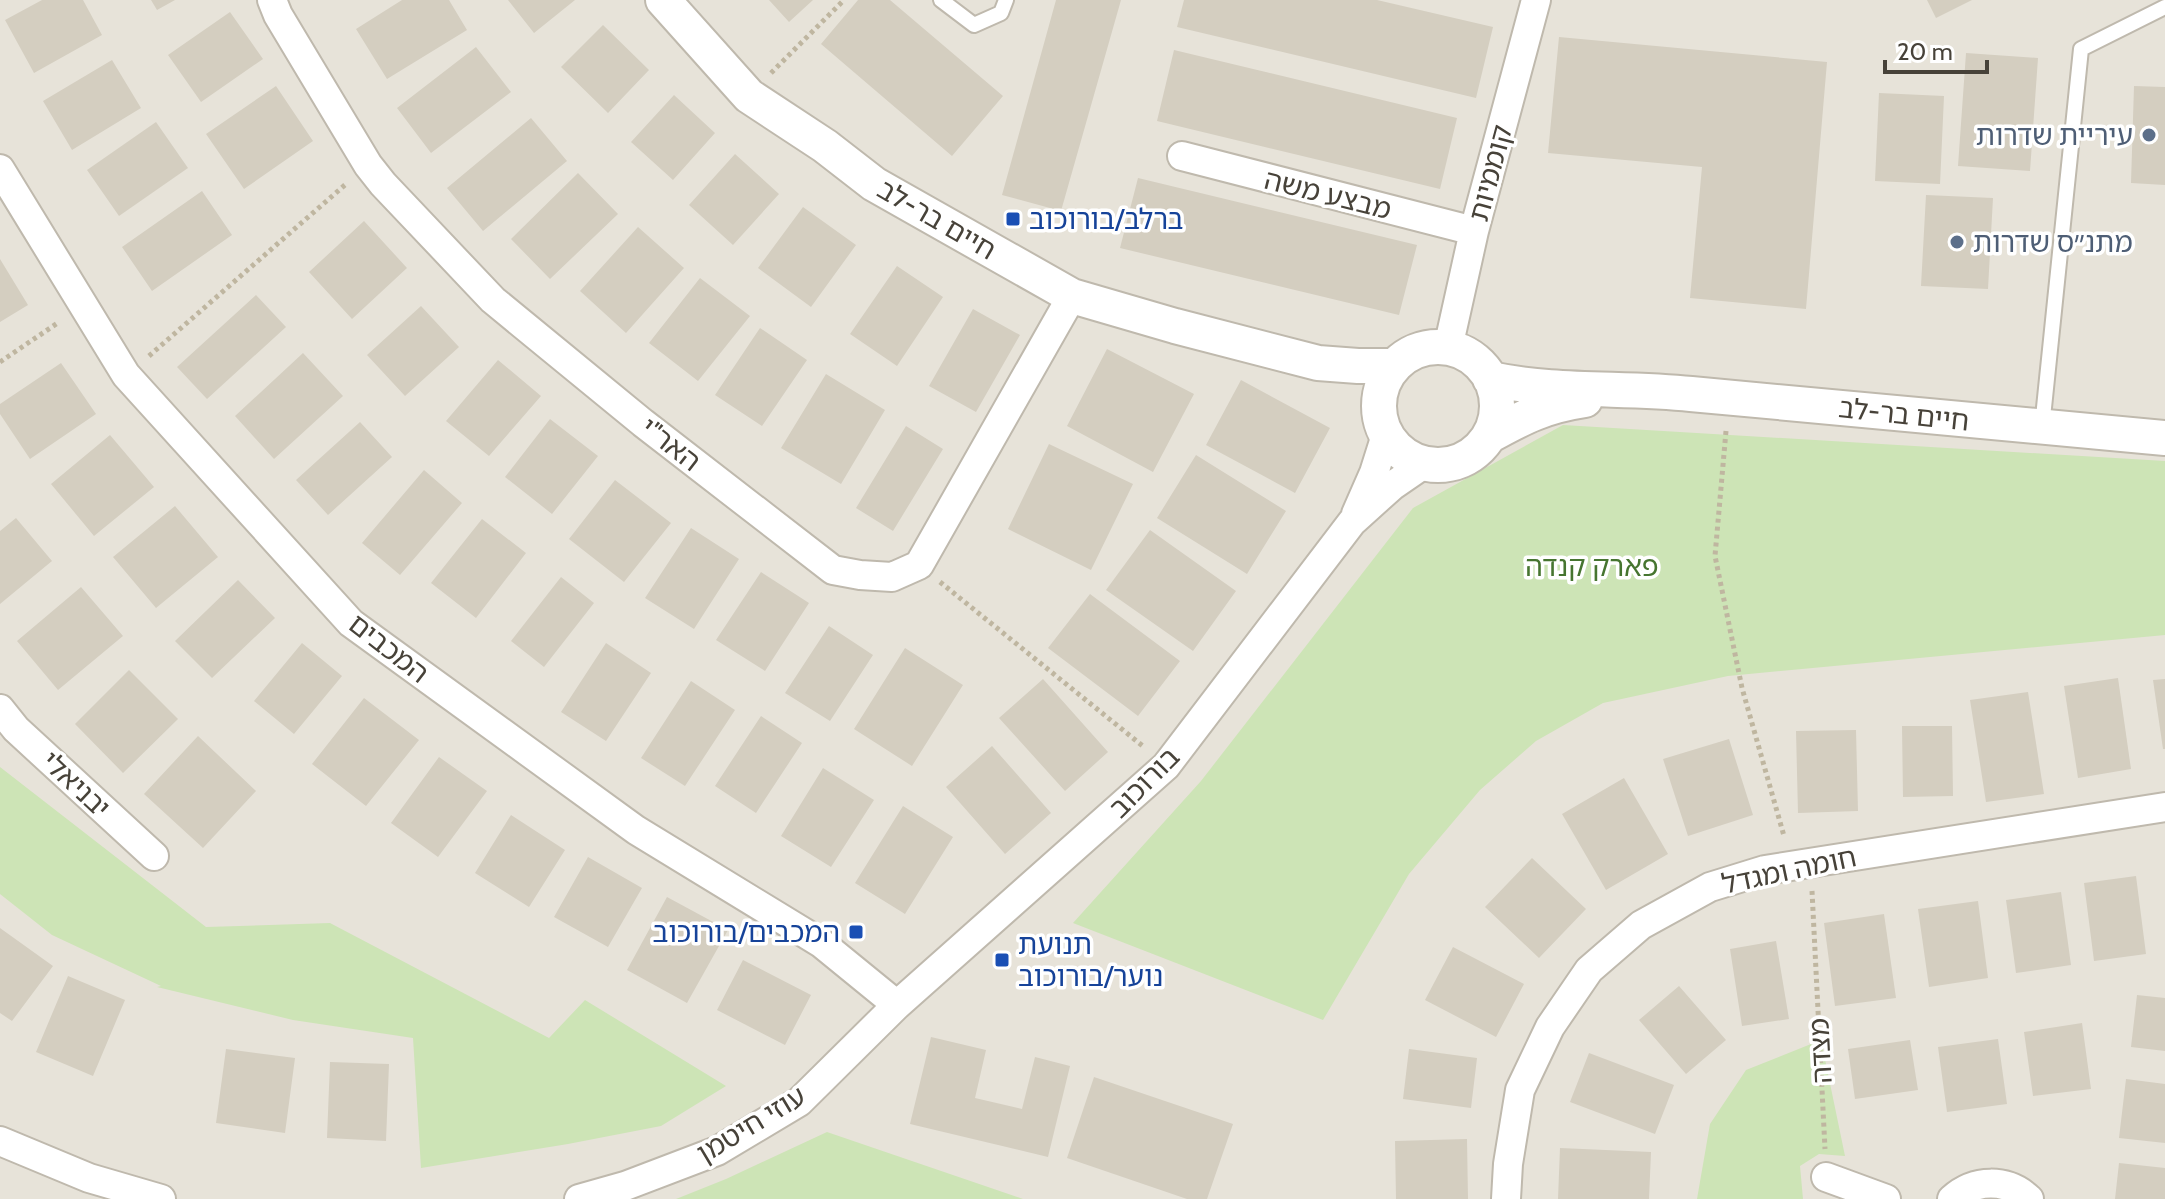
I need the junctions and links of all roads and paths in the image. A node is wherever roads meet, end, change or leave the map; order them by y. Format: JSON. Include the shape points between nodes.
{"nodes":[{"id":1,"x":272,"y":0,"type":"edge"},
{"id":2,"x":663,"y":0,"type":"edge"},
{"id":3,"x":844,"y":0,"type":"edge"},
{"id":4,"x":941,"y":0,"type":"edge"},
{"id":5,"x":1006,"y":0,"type":"edge"},
{"id":6,"x":1536,"y":0,"type":"edge"},
{"id":7,"x":2165,"y":7,"type":"edge"},
{"id":8,"x":749,"y":96,"type":"junction"},
{"id":9,"x":1182,"y":156,"type":"dead end"},
{"id":10,"x":368,"y":165,"type":"junction"},
{"id":11,"x":0,"y":169,"type":"edge"},
{"id":12,"x":1474,"y":231,"type":"junction"},
{"id":13,"x":1072,"y":296,"type":"junction"},
{"id":14,"x":83,"y":306,"type":"junction"},
{"id":15,"x":1448,"y":348,"type":"junction"},
{"id":16,"x":1263,"y":349,"type":"junction"},
{"id":17,"x":0,"y":362,"type":"edge"},
{"id":18,"x":1394,"y":366,"type":"junction"},
{"id":19,"x":126,"y":375,"type":"junction"},
{"id":20,"x":1490,"y":379,"type":"junction"},
{"id":21,"x":1643,"y":389,"type":"junction"},
{"id":22,"x":1729,"y":397,"type":"junction"},
{"id":23,"x":1382,"y":421,"type":"junction"},
{"id":24,"x":2042,"y":427,"type":"junction"},
{"id":25,"x":1489,"y":436,"type":"junction"},
{"id":26,"x":2165,"y":438,"type":"edge"},
{"id":27,"x":1424,"y":464,"type":"junction"},
{"id":28,"x":1352,"y":522,"type":"junction"},
{"id":29,"x":919,"y":565,"type":"junction"},
{"id":30,"x":0,"y":709,"type":"edge"},
{"id":31,"x":1166,"y":766,"type":"junction"},
{"id":32,"x":2165,"y":807,"type":"edge"},
{"id":33,"x":154,"y":856,"type":"dead end"},
{"id":34,"x":1801,"y":863,"type":"junction"},
{"id":35,"x":897,"y":1005,"type":"junction"},
{"id":36,"x":0,"y":1141,"type":"edge"},
{"id":37,"x":1826,"y":1177,"type":"joint"},
{"id":38,"x":161,"y":1199,"type":"edge"},
{"id":39,"x":579,"y":1199,"type":"edge"},
{"id":40,"x":1506,"y":1199,"type":"edge"},
{"id":41,"x":1886,"y":1199,"type":"edge"},
{"id":42,"x":1952,"y":1199,"type":"edge"},
{"id":43,"x":2029,"y":1199,"type":"edge"}],
"edges":[{"from":1,"to":10,"type":"street","name":"האר\"י"},
{"from":2,"to":8,"type":"street","name":"חיים בר-לב"},
{"from":3,"to":8,"type":"path"},
{"from":4,"to":5,"type":"lane","via":[[974,25],[1001,13]]},
{"from":6,"to":12,"type":"street","name":"קוממיות"},
{"from":7,"to":24,"type":"lane","via":[[2081,49]]},
{"from":8,"to":13,"type":"street","name":"חיים בר-לב","via":[[874,184]]},
{"from":9,"to":12,"type":"street","name":"מבצע משה"},
{"from":10,"to":19,"type":"path"},
{"from":10,"to":29,"type":"street","name":"האר\"י","via":[[493,300],[833,570],[892,577]]},
{"from":11,"to":14,"type":"street","name":"המכבים"},
{"from":12,"to":15,"type":"street","name":"קוממיות"},
{"from":13,"to":16,"type":"street","name":"חיים בר-לב"},
{"from":13,"to":29,"type":"street"},
{"from":14,"to":17,"type":"path"},
{"from":14,"to":19,"type":"street","name":"המכבים"},
{"from":15,"to":18,"type":"street","via":[[1421,349]]},
{"from":15,"to":20,"type":"street","via":[[1473,358]]},
{"from":16,"to":18,"type":"street","name":"חיים בר-לב","via":[[1318,363]]},
{"from":16,"to":23,"type":"street","name":"חיים בר-לב","via":[[1315,371]]},
{"from":18,"to":23,"type":"street","via":[[1381,389]]},
{"from":19,"to":35,"type":"street","name":"המכבים","via":[[351,623],[636,830],[821,943]]},
{"from":20,"to":21,"type":"street","name":"חיים בר-לב","via":[[1550,388]]},
{"from":20,"to":25,"type":"street","via":[[1497,407]]},
{"from":21,"to":22,"type":"street","name":"חיים בר-לב"},
{"from":21,"to":25,"type":"street","name":"חיים בר-לב","via":[[1554,405]]},
{"from":22,"to":24,"type":"street","name":"חיים בר-לב"},
{"from":22,"to":34,"type":"path","name":"מצדה","via":[[1715,556],[1742,688]]},
{"from":23,"to":27,"type":"street","via":[[1391,443]]},
{"from":23,"to":28,"type":"street","name":"בורוכוב","via":[[1374,473]]},
{"from":24,"to":26,"type":"street","name":"חיים בר-לב"},
{"from":25,"to":27,"type":"street","via":[[1464,459]]},
{"from":27,"to":28,"type":"street","name":"בורוכוב"},
{"from":28,"to":31,"type":"street","name":"בורוכוב"},
{"from":29,"to":31,"type":"path"},
{"from":30,"to":33,"type":"street","name":"יבניאלי"},
{"from":31,"to":35,"type":"street","name":"בורוכוב"},
{"from":32,"to":34,"type":"street","name":"חומה ומגדל"},
{"from":34,"to":37,"type":"path","name":"מצדה"},
{"from":34,"to":40,"type":"street","name":"חומה ומגדל","via":[[1710,887],[1641,925],[1589,970],[1550,1027],[1520,1090]]},
{"from":35,"to":39,"type":"street","name":"עוזי חיטמן","via":[[799,1102],[717,1151]]},
{"from":36,"to":38,"type":"street","via":[[89,1178]]},
{"from":37,"to":41,"type":"street"},
{"from":42,"to":43,"type":"street","via":[[1976,1185],[1994,1183]]}]}
